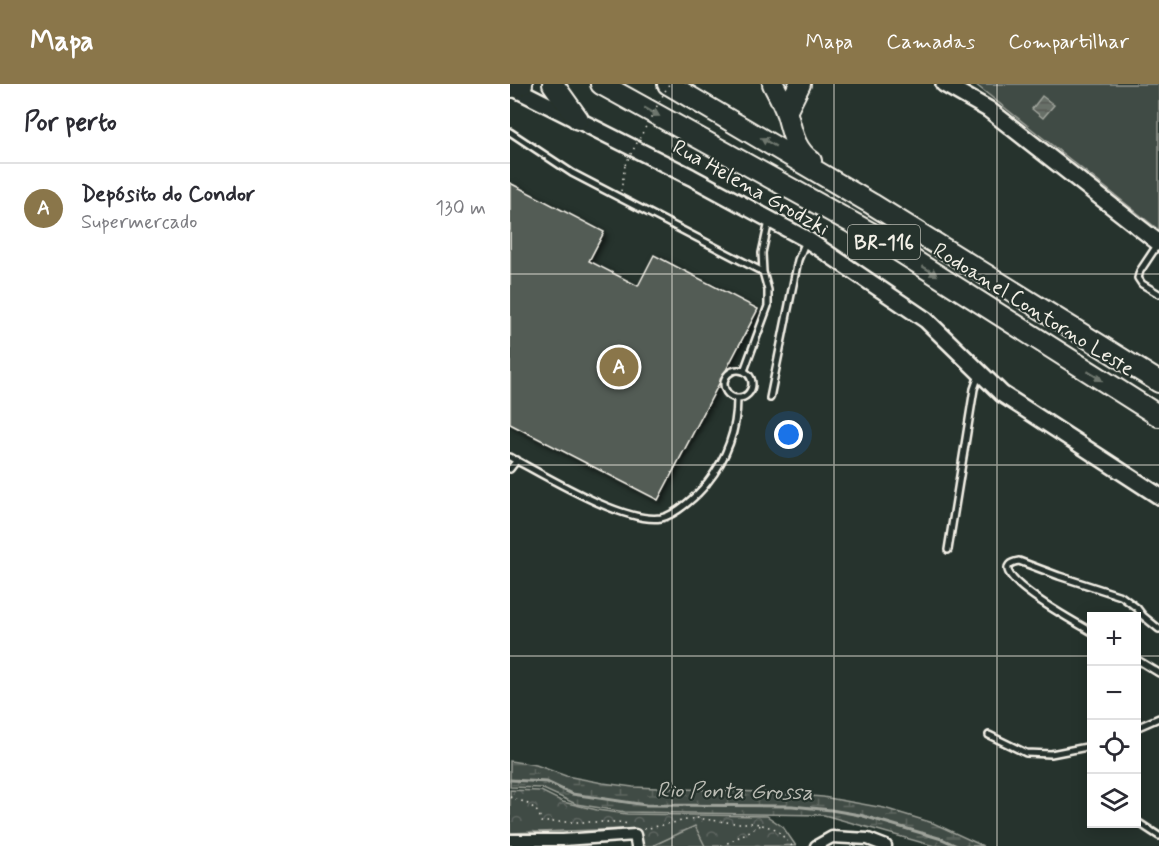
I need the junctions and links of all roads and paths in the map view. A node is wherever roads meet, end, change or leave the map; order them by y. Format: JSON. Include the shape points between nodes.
{"nodes":[{"id":1,"x":552,"y":84,"type":"edge"},
{"id":2,"x":601,"y":84,"type":"edge"},
{"id":3,"x":669,"y":84,"type":"edge"},
{"id":4,"x":773,"y":84,"type":"edge"},
{"id":5,"x":800,"y":84,"type":"edge"},
{"id":6,"x":944,"y":84,"type":"edge"},
{"id":7,"x":515,"y":86,"type":"edge"},
{"id":8,"x":786,"y":112,"type":"junction"},
{"id":9,"x":578,"y":119,"type":"junction"},
{"id":10,"x":510,"y":132,"type":"edge"},
{"id":11,"x":619,"y":199,"type":"junction"},
{"id":12,"x":872,"y":204,"type":"junction"},
{"id":13,"x":770,"y":219,"type":"junction"},
{"id":14,"x":806,"y":239,"type":"junction"},
{"id":15,"x":1159,"y":243,"type":"edge"},
{"id":16,"x":763,"y":272,"type":"junction"},
{"id":17,"x":1159,"y":294,"type":"edge"},
{"id":18,"x":744,"y":371,"type":"junction"},
{"id":19,"x":980,"y":373,"type":"junction"},
{"id":20,"x":1159,"y":382,"type":"edge"},
{"id":21,"x":770,"y":398,"type":"dead end"},
{"id":22,"x":736,"y":399,"type":"junction"},
{"id":23,"x":1159,"y":416,"type":"edge"},
{"id":24,"x":510,"y":457,"type":"edge"},
{"id":25,"x":516,"y":460,"type":"junction"},
{"id":26,"x":510,"y":469,"type":"edge"},
{"id":27,"x":1159,"y":496,"type":"edge"},
{"id":28,"x":948,"y":550,"type":"dead end"},
{"id":29,"x":1140,"y":612,"type":"edge"},
{"id":30,"x":1141,"y":613,"type":"edge"},
{"id":31,"x":1087,"y":629,"type":"edge"},
{"id":32,"x":1159,"y":629,"type":"edge"},
{"id":33,"x":1141,"y":662,"type":"edge"},
{"id":34,"x":1159,"y":673,"type":"edge"},
{"id":35,"x":1159,"y":718,"type":"edge"},
{"id":36,"x":1141,"y":726,"type":"edge"},
{"id":37,"x":989,"y":735,"type":"dead end"},
{"id":38,"x":1087,"y":747,"type":"edge"},
{"id":39,"x":510,"y":797,"type":"edge"},
{"id":40,"x":761,"y":824,"type":"junction"},
{"id":41,"x":1141,"y":824,"type":"edge"},
{"id":42,"x":636,"y":834,"type":"edge"},
{"id":43,"x":1159,"y":836,"type":"edge"},
{"id":44,"x":510,"y":840,"type":"edge"},
{"id":45,"x":564,"y":843,"type":"edge"},
{"id":46,"x":722,"y":846,"type":"edge"},
{"id":47,"x":792,"y":846,"type":"edge"},
{"id":48,"x":816,"y":846,"type":"edge"},
{"id":49,"x":886,"y":846,"type":"edge"}],
"edges":[{"from":1,"to":9,"type":"highway"},
{"from":2,"to":23,"type":"highway","name":"Rodoanel Contorno Leste","number":"BR-116","one_way":true,"via":[[869,232]]},
{"from":3,"to":11,"type":"path","bridge":true,"via":[[625,165]]},
{"from":12,"to":3,"type":"highway","name":"Rodoanel Contorno Leste","number":"BR-116","one_way":true},
{"from":4,"to":8,"type":"highway"},
{"from":5,"to":8,"type":"highway"},
{"from":6,"to":15,"type":"main road","via":[[996,116]]},
{"from":7,"to":9,"type":"main road","name":"Rua Helena Grodzki"},
{"from":8,"to":12,"type":"highway","via":[[790,132],[807,159]]},
{"from":9,"to":13,"type":"main road","name":"Rua Helena Grodzki"},
{"from":10,"to":11,"type":"lane"},
{"from":11,"to":16,"type":"lane"},
{"from":12,"to":20,"type":"highway","name":"Rodoanel Contorno Leste","number":"BR-116"},
{"from":13,"to":14,"type":"main road","name":"Rua Helena Grodzki"},
{"from":13,"to":16,"type":"lane","via":[[762,253]]},
{"from":14,"to":19,"type":"main road","name":"Rua Helena Grodzki","via":[[926,320]]},
{"from":14,"to":21,"type":"lane","via":[[798,260]]},
{"from":15,"to":17,"type":"lane","via":[[1138,278]]},
{"from":16,"to":18,"type":"lane","via":[[768,306]]},
{"from":18,"to":22,"type":"lane","via":[[753,386],[745,397]]},
{"from":18,"to":22,"type":"lane","via":[[731,372],[723,383],[728,395]]},
{"from":19,"to":27,"type":"main road","name":"Rua Helena Grodzki","via":[[1022,409]]},
{"from":19,"to":28,"type":"lane","via":[[974,389]]},
{"from":22,"to":25,"type":"lane","via":[[736,424],[730,446],[711,478],[698,494],[663,518],[639,518],[581,494]]},
{"from":24,"to":25,"type":"lane"},
{"from":25,"to":26,"type":"lane"},
{"from":29,"to":31,"type":"lane","via":[[1121,596],[1019,561],[1009,566],[1011,579],[1028,593]]},
{"from":30,"to":32,"type":"lane"},
{"from":33,"to":34,"type":"lane"},
{"from":35,"to":36,"type":"lane"},
{"from":37,"to":38,"type":"lane","via":[[1026,753],[1051,754]]},
{"from":39,"to":42,"type":"path","via":[[536,810],[541,822],[618,822]]},
{"from":40,"to":42,"type":"path","via":[[696,818]]},
{"from":40,"to":46,"type":"path"},
{"from":40,"to":47,"type":"path","via":[[776,829]]},
{"from":41,"to":43,"type":"lane"},
{"from":42,"to":45,"type":"street"},
{"from":44,"to":45,"type":"street"},
{"from":48,"to":49,"type":"street","via":[[832,837],[868,839]]}]}
